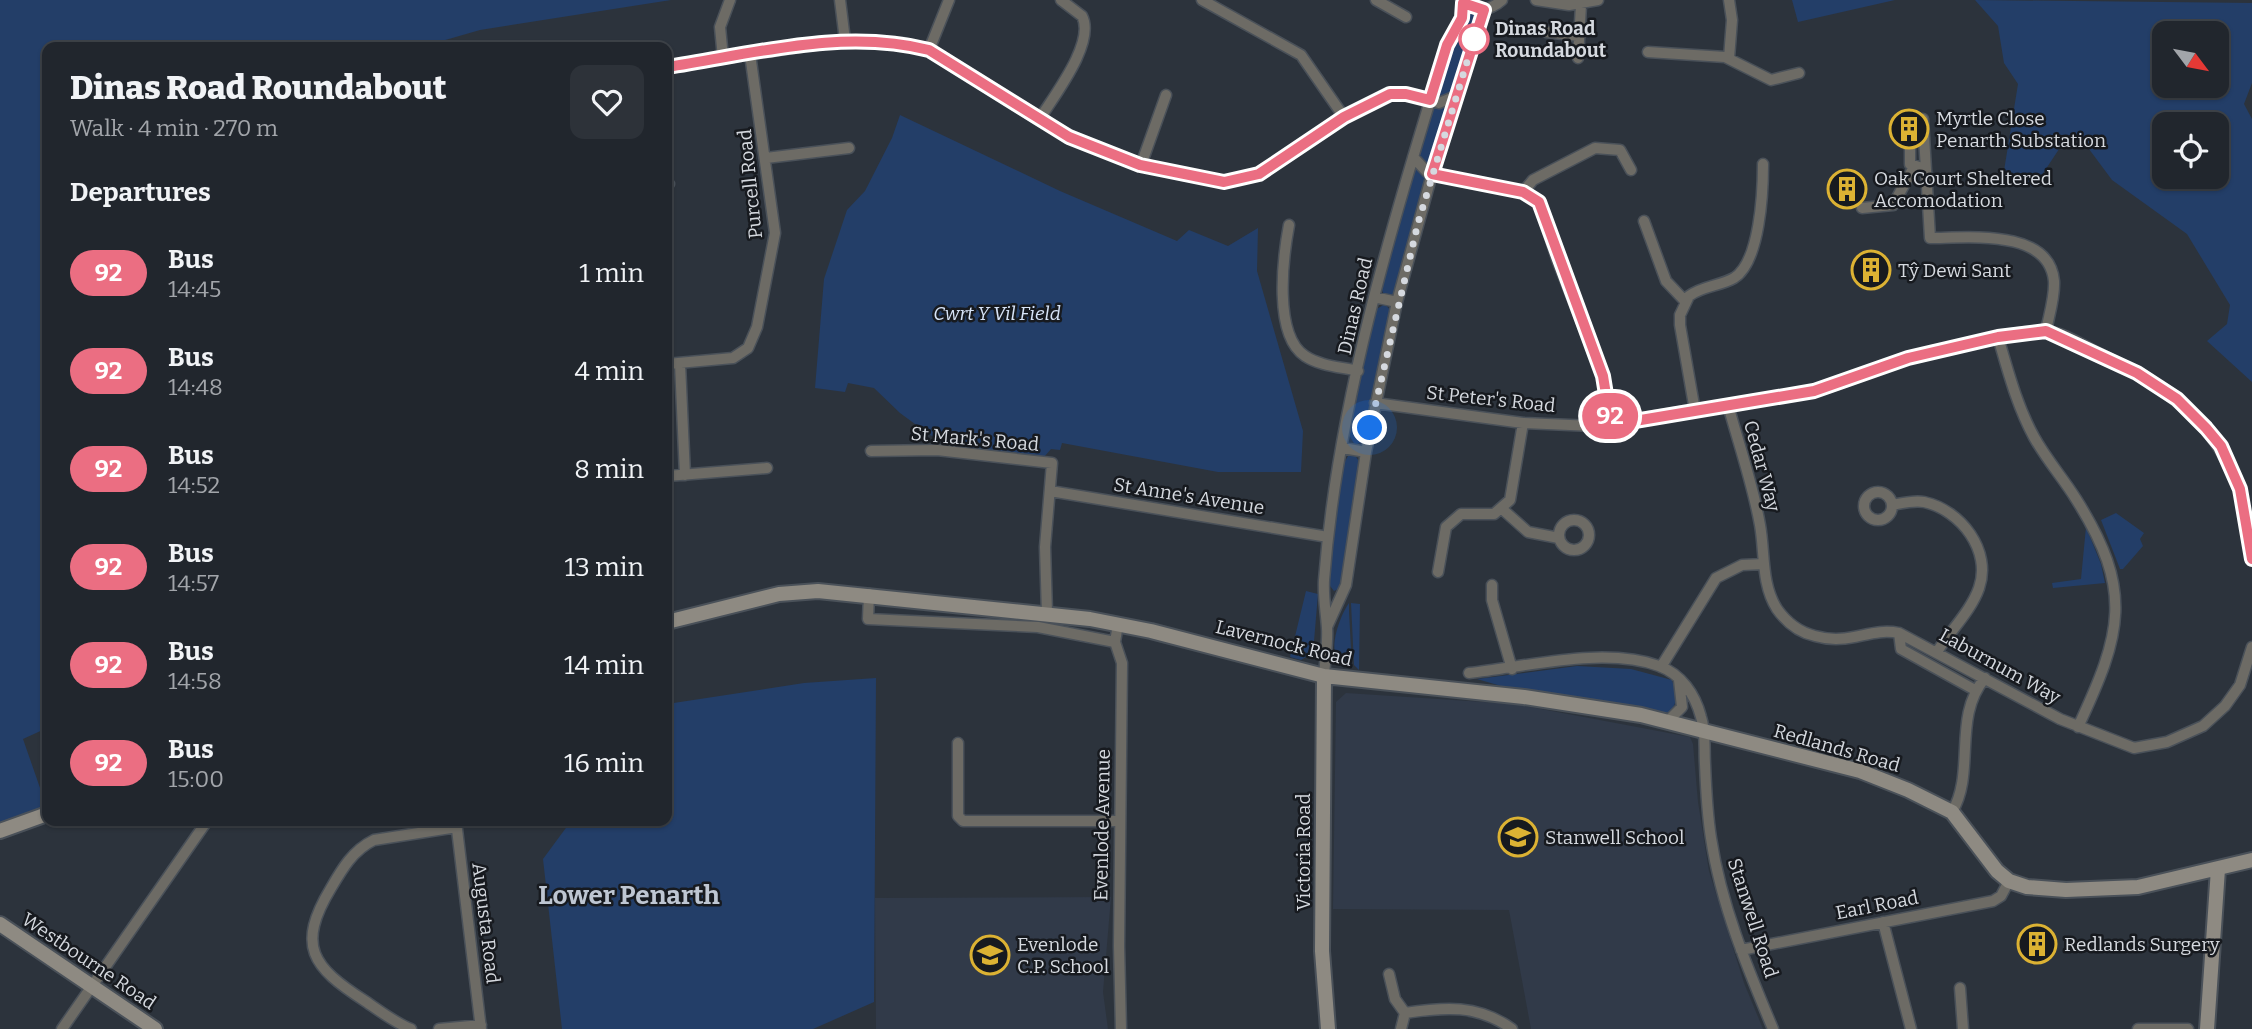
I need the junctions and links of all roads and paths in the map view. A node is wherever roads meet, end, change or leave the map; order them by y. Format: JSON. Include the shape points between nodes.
{"nodes":[{"id":1,"x":730,"y":0,"type":"edge"},
{"id":2,"x":840,"y":0,"type":"edge"},
{"id":3,"x":949,"y":0,"type":"edge"},
{"id":4,"x":1061,"y":0,"type":"edge"},
{"id":5,"x":1202,"y":0,"type":"edge"},
{"id":6,"x":1376,"y":0,"type":"edge"},
{"id":7,"x":1502,"y":0,"type":"edge"},
{"id":8,"x":1535,"y":0,"type":"edge"},
{"id":9,"x":1598,"y":0,"type":"edge"},
{"id":10,"x":1729,"y":0,"type":"edge"},
{"id":11,"x":1462,"y":2,"type":"edge"},
{"id":12,"x":1581,"y":5,"type":"junction"},
{"id":13,"x":1484,"y":10,"type":"junction"},
{"id":14,"x":1406,"y":17,"type":"dead end"},
{"id":15,"x":1546,"y":32,"type":"dead end"},
{"id":16,"x":1579,"y":36,"type":"junction"},
{"id":17,"x":845,"y":40,"type":"junction"},
{"id":18,"x":929,"y":50,"type":"junction"},
{"id":19,"x":1648,"y":51,"type":"dead end"},
{"id":20,"x":750,"y":54,"type":"junction"},
{"id":21,"x":723,"y":58,"type":"junction"},
{"id":22,"x":1578,"y":58,"type":"dead end"},
{"id":23,"x":1729,"y":58,"type":"junction"},
{"id":24,"x":672,"y":66,"type":"edge"},
{"id":25,"x":1799,"y":73,"type":"dead end"},
{"id":26,"x":1166,"y":95,"type":"dead end"},
{"id":27,"x":1456,"y":96,"type":"junction"},
{"id":28,"x":1430,"y":100,"type":"junction"},
{"id":29,"x":1344,"y":117,"type":"junction"},
{"id":30,"x":1923,"y":119,"type":"dead end"},
{"id":31,"x":1039,"y":120,"type":"junction"},
{"id":32,"x":1910,"y":134,"type":"dead end"},
{"id":33,"x":849,"y":148,"type":"dead end"},
{"id":34,"x":766,"y":158,"type":"junction"},
{"id":35,"x":1413,"y":158,"type":"junction"},
{"id":36,"x":1763,"y":164,"type":"dead end"},
{"id":37,"x":1140,"y":165,"type":"junction"},
{"id":38,"x":1914,"y":167,"type":"junction"},
{"id":39,"x":1927,"y":167,"type":"junction"},
{"id":40,"x":1631,"y":170,"type":"dead end"},
{"id":41,"x":1432,"y":174,"type":"junction"},
{"id":42,"x":1523,"y":192,"type":"junction"},
{"id":43,"x":1862,"y":208,"type":"dead end"},
{"id":44,"x":1644,"y":222,"type":"dead end"},
{"id":45,"x":1289,"y":225,"type":"dead end"},
{"id":46,"x":1374,"y":297,"type":"junction"},
{"id":47,"x":1685,"y":301,"type":"junction"},
{"id":48,"x":1397,"y":302,"type":"junction"},
{"id":49,"x":2046,"y":331,"type":"junction"},
{"id":50,"x":1998,"y":337,"type":"junction"},
{"id":51,"x":680,"y":363,"type":"junction"},
{"id":52,"x":672,"y":364,"type":"edge"},
{"id":53,"x":1358,"y":371,"type":"junction"},
{"id":54,"x":1375,"y":403,"type":"junction"},
{"id":55,"x":1728,"y":405,"type":"junction"},
{"id":56,"x":1695,"y":411,"type":"junction"},
{"id":57,"x":1523,"y":423,"type":"junction"},
{"id":58,"x":1611,"y":425,"type":"junction"},
{"id":59,"x":1343,"y":448,"type":"junction"},
{"id":60,"x":871,"y":451,"type":"dead end"},
{"id":61,"x":1366,"y":452,"type":"junction"},
{"id":62,"x":767,"y":468,"type":"dead end"},
{"id":63,"x":685,"y":475,"type":"junction"},
{"id":64,"x":672,"y":476,"type":"edge"},
{"id":65,"x":1050,"y":491,"type":"junction"},
{"id":66,"x":1892,"y":505,"type":"dead end"},
{"id":67,"x":1500,"y":508,"type":"junction"},
{"id":68,"x":1322,"y":536,"type":"dead end"},
{"id":69,"x":1559,"y":538,"type":"dead end"},
{"id":70,"x":2252,"y":558,"type":"edge"},
{"id":71,"x":1764,"y":564,"type":"junction"},
{"id":72,"x":1438,"y":572,"type":"dead end"},
{"id":73,"x":1492,"y":585,"type":"dead end"},
{"id":74,"x":869,"y":594,"type":"junction"},
{"id":75,"x":1324,"y":594,"type":"junction"},
{"id":76,"x":1343,"y":596,"type":"junction"},
{"id":77,"x":1047,"y":613,"type":"junction"},
{"id":78,"x":672,"y":621,"type":"edge"},
{"id":79,"x":1118,"y":624,"type":"junction"},
{"id":80,"x":1327,"y":627,"type":"junction"},
{"id":81,"x":1899,"y":633,"type":"junction"},
{"id":82,"x":1115,"y":642,"type":"junction"},
{"id":83,"x":2252,"y":647,"type":"edge"},
{"id":84,"x":1937,"y":652,"type":"junction"},
{"id":85,"x":1661,"y":667,"type":"junction"},
{"id":86,"x":1512,"y":668,"type":"junction"},
{"id":87,"x":1469,"y":673,"type":"dead end"},
{"id":88,"x":1324,"y":676,"type":"junction"},
{"id":89,"x":1678,"y":677,"type":"junction"},
{"id":90,"x":1985,"y":678,"type":"junction"},
{"id":91,"x":2240,"y":685,"type":"junction"},
{"id":92,"x":1975,"y":690,"type":"junction"},
{"id":93,"x":2252,"y":691,"type":"edge"},
{"id":94,"x":1667,"y":722,"type":"junction"},
{"id":95,"x":2078,"y":727,"type":"junction"},
{"id":96,"x":1705,"y":732,"type":"junction"},
{"id":97,"x":958,"y":743,"type":"dead end"},
{"id":98,"x":1952,"y":812,"type":"junction"},
{"id":99,"x":42,"y":816,"type":"edge"},
{"id":100,"x":1120,"y":821,"type":"junction"},
{"id":101,"x":203,"y":826,"type":"edge"},
{"id":102,"x":446,"y":826,"type":"edge"},
{"id":103,"x":456,"y":826,"type":"edge"},
{"id":104,"x":0,"y":831,"type":"edge"},
{"id":105,"x":2252,"y":860,"type":"edge"},
{"id":106,"x":2218,"y":869,"type":"junction"},
{"id":107,"x":2009,"y":881,"type":"junction"},
{"id":108,"x":1882,"y":922,"type":"junction"},
{"id":109,"x":0,"y":924,"type":"edge"},
{"id":110,"x":1747,"y":949,"type":"junction"},
{"id":111,"x":1389,"y":974,"type":"dead end"},
{"id":112,"x":92,"y":986,"type":"junction"},
{"id":113,"x":1960,"y":988,"type":"dead end"},
{"id":114,"x":1405,"y":1013,"type":"junction"},
{"id":115,"x":147,"y":1027,"type":"edge"},
{"id":116,"x":481,"y":1027,"type":"edge"},
{"id":117,"x":62,"y":1029,"type":"edge"},
{"id":118,"x":411,"y":1029,"type":"edge"},
{"id":119,"x":439,"y":1029,"type":"edge"},
{"id":120,"x":1121,"y":1029,"type":"edge"},
{"id":121,"x":1328,"y":1029,"type":"edge"},
{"id":122,"x":1401,"y":1029,"type":"edge"},
{"id":123,"x":1512,"y":1029,"type":"edge"},
{"id":124,"x":1773,"y":1029,"type":"edge"},
{"id":125,"x":1911,"y":1029,"type":"edge"},
{"id":126,"x":1963,"y":1029,"type":"edge"},
{"id":127,"x":2138,"y":1029,"type":"edge"},
{"id":128,"x":2188,"y":1029,"type":"edge"},
{"id":129,"x":2207,"y":1029,"type":"edge"}],
"edges":[{"from":1,"to":21,"type":"street","via":[[720,27]]},
{"from":2,"to":17,"type":"street"},
{"from":3,"to":18,"type":"street"},
{"from":4,"to":31,"type":"street","via":[[1083,16],[1085,37]]},
{"from":5,"to":29,"type":"street","via":[[1301,55]]},
{"from":6,"to":14,"type":"street"},
{"from":7,"to":13,"type":"street"},
{"from":8,"to":12,"type":"street"},
{"from":9,"to":12,"type":"street"},
{"from":10,"to":23,"type":"street"},
{"from":11,"to":13,"type":"street"},
{"from":11,"to":28,"type":"street","name":"Dinas Road","via":[[1462,18],[1447,45]]},
{"from":12,"to":16,"type":"street"},
{"from":13,"to":27,"type":"street","name":"Dinas Road"},
{"from":15,"to":16,"type":"street"},
{"from":16,"to":22,"type":"street"},
{"from":17,"to":18,"type":"street","via":[[881,40]]},
{"from":17,"to":20,"type":"street"},
{"from":18,"to":31,"type":"street"},
{"from":19,"to":23,"type":"street"},
{"from":20,"to":21,"type":"street"},
{"from":20,"to":34,"type":"street","name":"Purcell Road"},
{"from":21,"to":24,"type":"street"},
{"from":23,"to":25,"type":"street","via":[[1772,80]]},
{"from":26,"to":37,"type":"street"},
{"from":27,"to":28,"type":"street","via":[[1444,103]]},
{"from":27,"to":41,"type":"street","name":"Dinas Road"},
{"from":28,"to":29,"type":"street","via":[[1390,94]]},
{"from":28,"to":35,"type":"street","name":"Dinas Road"},
{"from":29,"to":37,"type":"street","via":[[1248,179],[1209,180]]},
{"from":30,"to":39,"type":"street"},
{"from":31,"to":37,"type":"street"},
{"from":32,"to":38,"type":"street","via":[[1910,164]]},
{"from":33,"to":34,"type":"street"},
{"from":34,"to":51,"type":"street","name":"Purcell Road","via":[[775,238],[751,343],[733,358]]},
{"from":35,"to":41,"type":"street"},
{"from":35,"to":46,"type":"street","name":"Dinas Road"},
{"from":36,"to":47,"type":"street","via":[[1750,258],[1734,278],[1702,289]]},
{"from":38,"to":39,"type":"street"},
{"from":38,"to":43,"type":"street","via":[[1894,205]]},
{"from":39,"to":49,"type":"street","via":[[1930,238],[2010,239],[2024,243],[2043,258],[2054,280]]},
{"from":40,"to":42,"type":"street","via":[[1620,150],[1595,148],[1533,180]]},
{"from":41,"to":42,"type":"street"},
{"from":41,"to":48,"type":"street","name":"Dinas Road"},
{"from":42,"to":58,"type":"street","via":[[1539,202],[1603,376]]},
{"from":44,"to":47,"type":"street","via":[[1666,281]]},
{"from":45,"to":53,"type":"street","via":[[1282,284],[1293,342],[1308,358]]},
{"from":46,"to":48,"type":"street"},
{"from":46,"to":53,"type":"street","name":"Dinas Road"},
{"from":47,"to":56,"type":"street","via":[[1680,326]]},
{"from":48,"to":54,"type":"street","name":"Dinas Road"},
{"from":49,"to":50,"type":"street","name":"Cedar Way"},
{"from":49,"to":70,"type":"street","via":[[2137,373],[2197,418],[2221,446],[2240,489]]},
{"from":50,"to":55,"type":"street","name":"Cedar Way","via":[[1908,358],[1829,387]]},
{"from":50,"to":95,"type":"street","via":[[2026,422],[2101,539],[2113,572],[2112,645]]},
{"from":51,"to":52,"type":"street","name":"Purcell Road"},
{"from":51,"to":63,"type":"street"},
{"from":53,"to":59,"type":"street","name":"Dinas Road"},
{"from":54,"to":57,"type":"street","name":"St Peter's Road"},
{"from":54,"to":61,"type":"street","name":"Dinas Road"},
{"from":55,"to":56,"type":"street","name":"St Peter's Road"},
{"from":55,"to":71,"type":"street","name":"Cedar Way","via":[[1760,524]]},
{"from":56,"to":58,"type":"street","name":"St Peter's Road"},
{"from":57,"to":58,"type":"street","name":"St Peter's Road"},
{"from":57,"to":67,"type":"street","via":[[1510,500]]},
{"from":59,"to":61,"type":"street"},
{"from":59,"to":75,"type":"street","name":"Dinas Road"},
{"from":60,"to":65,"type":"street","name":"St Mark's Road","via":[[937,450],[1052,463]]},
{"from":61,"to":76,"type":"street","name":"Dinas Road"},
{"from":62,"to":63,"type":"street"},
{"from":63,"to":64,"type":"street"},
{"from":65,"to":68,"type":"street","name":"St Anne's Avenue"},
{"from":65,"to":77,"type":"street","name":"St Mark's Road","via":[[1045,547]]},
{"from":66,"to":84,"type":"street","via":[[1914,501],[1935,506],[1962,522],[1978,551],[1982,579],[1978,592]]},
{"from":67,"to":69,"type":"street","via":[[1528,532]]},
{"from":67,"to":72,"type":"street","via":[[1494,514],[1461,514],[1446,527]]},
{"from":71,"to":81,"type":"street","via":[[1777,608],[1799,631],[1843,641]]},
{"from":71,"to":85,"type":"street","via":[[1742,565],[1716,578]]},
{"from":73,"to":86,"type":"street","via":[[1492,600]]},
{"from":74,"to":77,"type":"main road","name":"Lavernock Road"},
{"from":74,"to":78,"type":"main road","name":"Lavernock Road","via":[[779,594]]},
{"from":74,"to":82,"type":"street","via":[[868,619],[1038,627]]},
{"from":75,"to":76,"type":"street"},
{"from":75,"to":80,"type":"street","name":"Dinas Road"},
{"from":76,"to":80,"type":"street","name":"Dinas Road"},
{"from":77,"to":79,"type":"main road","name":"Lavernock Road"},
{"from":79,"to":82,"type":"street","name":"Evenlode Avenue"},
{"from":79,"to":88,"type":"main road","name":"Lavernock Road"},
{"from":80,"to":88,"type":"street","name":"Dinas Road"},
{"from":81,"to":84,"type":"street","name":"Laburnum Way"},
{"from":81,"to":92,"type":"street","via":[[1901,649]]},
{"from":82,"to":100,"type":"street","name":"Evenlode Avenue","via":[[1122,663]]},
{"from":83,"to":91,"type":"street"},
{"from":84,"to":90,"type":"street","name":"Laburnum Way"},
{"from":85,"to":86,"type":"street","via":[[1609,658]]},
{"from":85,"to":89,"type":"street"},
{"from":86,"to":87,"type":"street"},
{"from":88,"to":94,"type":"main road","name":"Lavernock Road","via":[[1524,697]]},
{"from":88,"to":121,"type":"main road","name":"Victoria Road","via":[[1322,951]]},
{"from":89,"to":94,"type":"street","via":[[1682,707]]},
{"from":89,"to":96,"type":"street","via":[[1694,697]]},
{"from":90,"to":92,"type":"street"},
{"from":90,"to":95,"type":"street","name":"Laburnum Way"},
{"from":91,"to":93,"type":"street"},
{"from":91,"to":95,"type":"street","name":"Laburnum Way","via":[[2203,726],[2155,746],[2124,746]]},
{"from":92,"to":98,"type":"street","via":[[1969,703],[1958,800]]},
{"from":94,"to":96,"type":"main road","name":"Lavernock Road"},
{"from":96,"to":98,"type":"main road","name":"Redlands Road","via":[[1860,771]]},
{"from":96,"to":110,"type":"street","name":"Stanwell Road","via":[[1711,837],[1720,883]]},
{"from":97,"to":100,"type":"street","via":[[958,816],[963,821]]},
{"from":98,"to":107,"type":"main road","name":"Redlands Road"},
{"from":99,"to":104,"type":"main road"},
{"from":100,"to":120,"type":"street","name":"Evenlode Avenue"},
{"from":101,"to":112,"type":"street"},
{"from":102,"to":118,"type":"street","via":[[365,845],[348,861],[313,922],[315,955],[330,976]]},
{"from":103,"to":116,"type":"street","name":"Augusta Road"},
{"from":105,"to":106,"type":"main road"},
{"from":106,"to":107,"type":"main road","via":[[2117,889],[2038,889]]},
{"from":106,"to":129,"type":"main road"},
{"from":107,"to":108,"type":"street","name":"Earl Road","via":[[1993,901]]},
{"from":108,"to":110,"type":"street","name":"Earl Road"},
{"from":108,"to":125,"type":"street"},
{"from":109,"to":112,"type":"main road","name":"Westbourne Road"},
{"from":110,"to":124,"type":"street","name":"Stanwell Road"},
{"from":111,"to":114,"type":"street","via":[[1395,999]]},
{"from":112,"to":115,"type":"main road","name":"Westbourne Road"},
{"from":112,"to":117,"type":"street"},
{"from":113,"to":126,"type":"street"},
{"from":114,"to":122,"type":"street"},
{"from":114,"to":123,"type":"street","via":[[1470,1008],[1490,1014]]},
{"from":116,"to":119,"type":"street"},
{"from":127,"to":128,"type":"street"}]}
